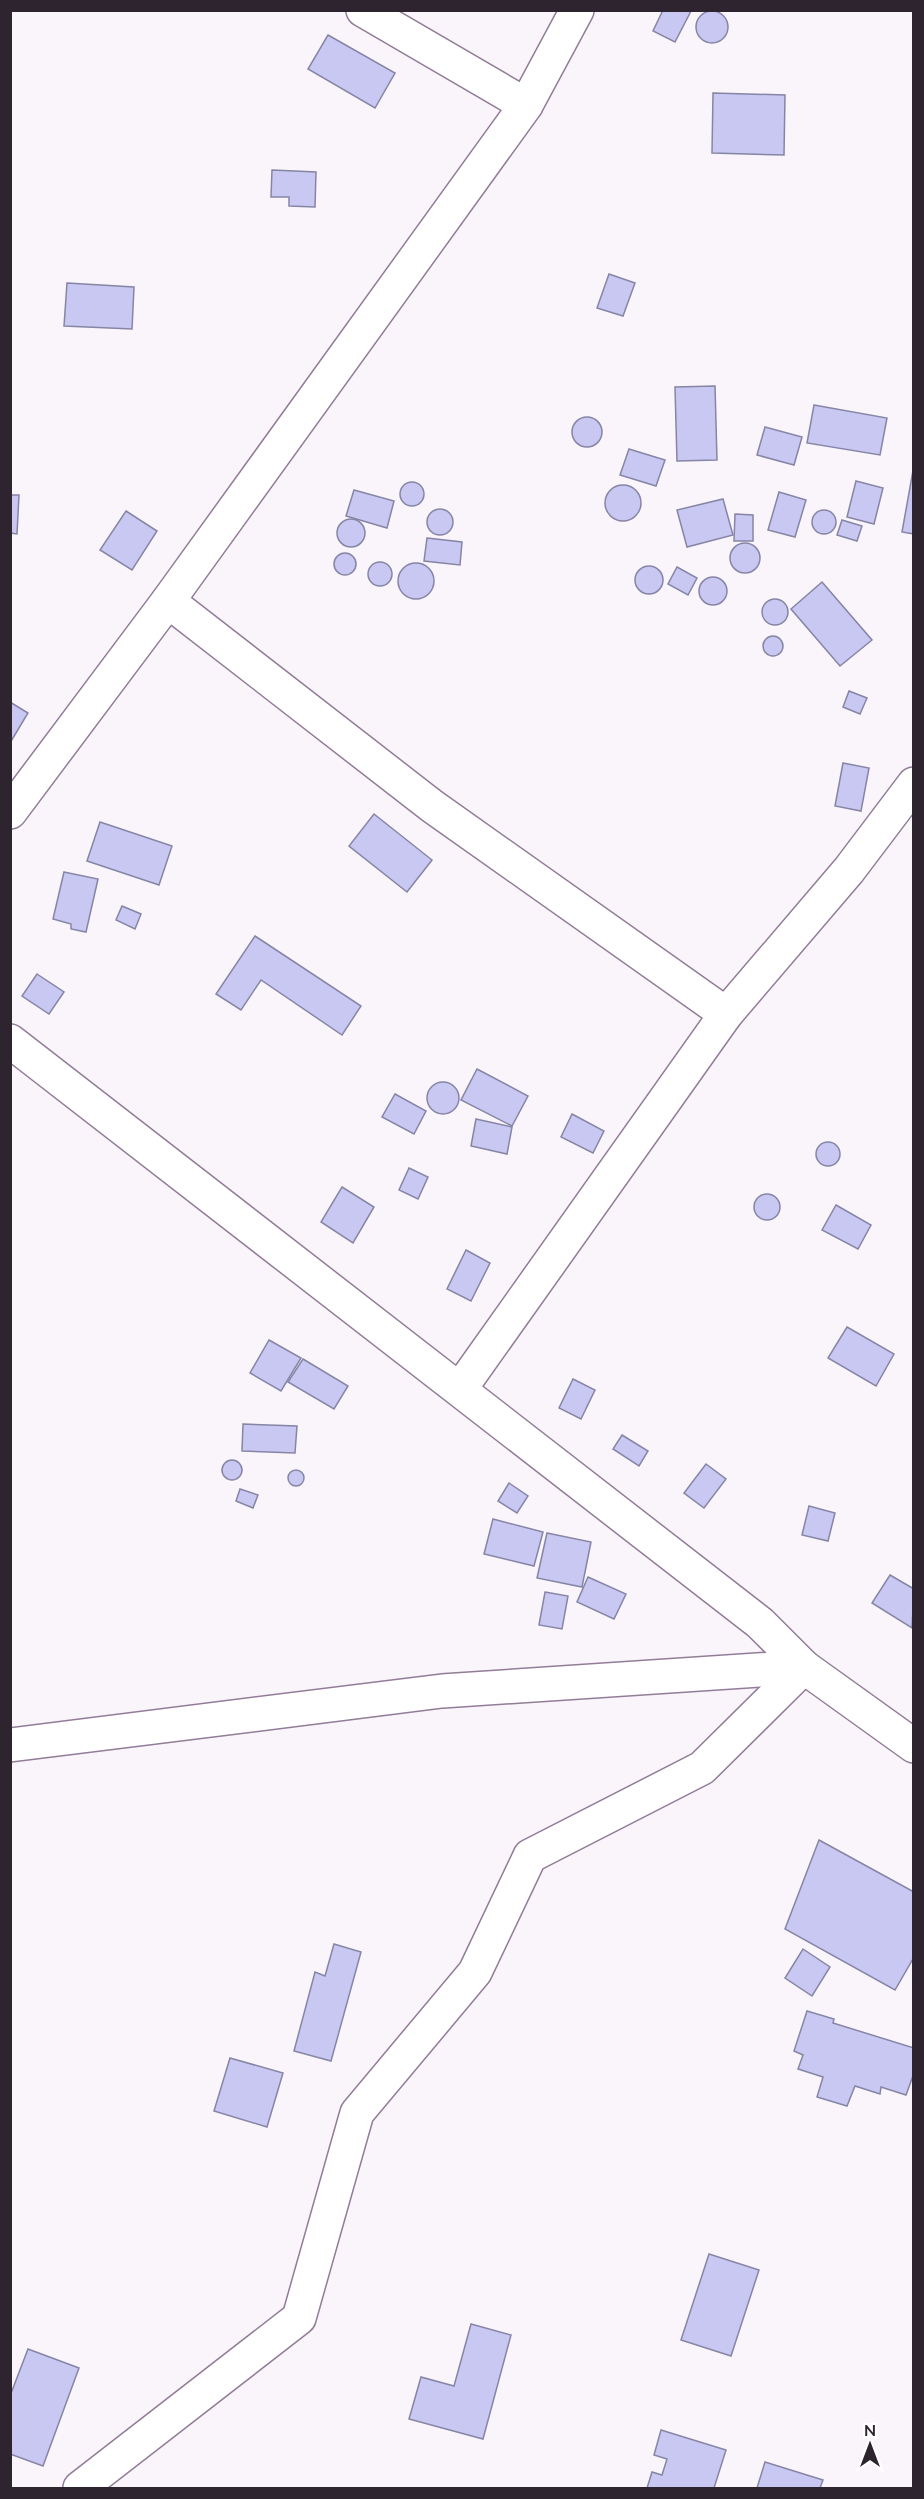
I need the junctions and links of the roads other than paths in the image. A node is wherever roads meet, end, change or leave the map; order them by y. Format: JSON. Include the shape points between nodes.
{"nodes":[{"id":1,"x":363,"y":10,"type":"edge"},
{"id":2,"x":577,"y":10,"type":"edge"},
{"id":3,"x":526,"y":105,"type":"junction"},
{"id":4,"x":168,"y":601,"type":"junction"},
{"id":5,"x":914,"y":784,"type":"edge"},
{"id":6,"x":10,"y":812,"type":"edge"},
{"id":7,"x":726,"y":1014,"type":"junction"},
{"id":8,"x":10,"y":1041,"type":"edge"},
{"id":9,"x":460,"y":1389,"type":"junction"},
{"id":10,"x":804,"y":1667,"type":"junction"},
{"id":11,"x":10,"y":1745,"type":"edge"},
{"id":12,"x":914,"y":1746,"type":"edge"},
{"id":13,"x":80,"y":2488,"type":"edge"}],
"edges":[{"from":1,"to":3,"type":"street"},
{"from":2,"to":3,"type":"street"},
{"from":3,"to":4,"type":"street"},
{"from":4,"to":6,"type":"street"},
{"from":4,"to":7,"type":"street","via":[[432,806]]},
{"from":5,"to":7,"type":"street","via":[[849,870]]},
{"from":7,"to":9,"type":"street"},
{"from":8,"to":9,"type":"street"},
{"from":9,"to":10,"type":"street","via":[[760,1623]]},
{"from":10,"to":11,"type":"street","via":[[442,1691]]},
{"from":10,"to":12,"type":"street"},
{"from":10,"to":13,"type":"street","via":[[702,1768],[530,1856],[475,1972],[357,2113],[299,2318]]}]}
